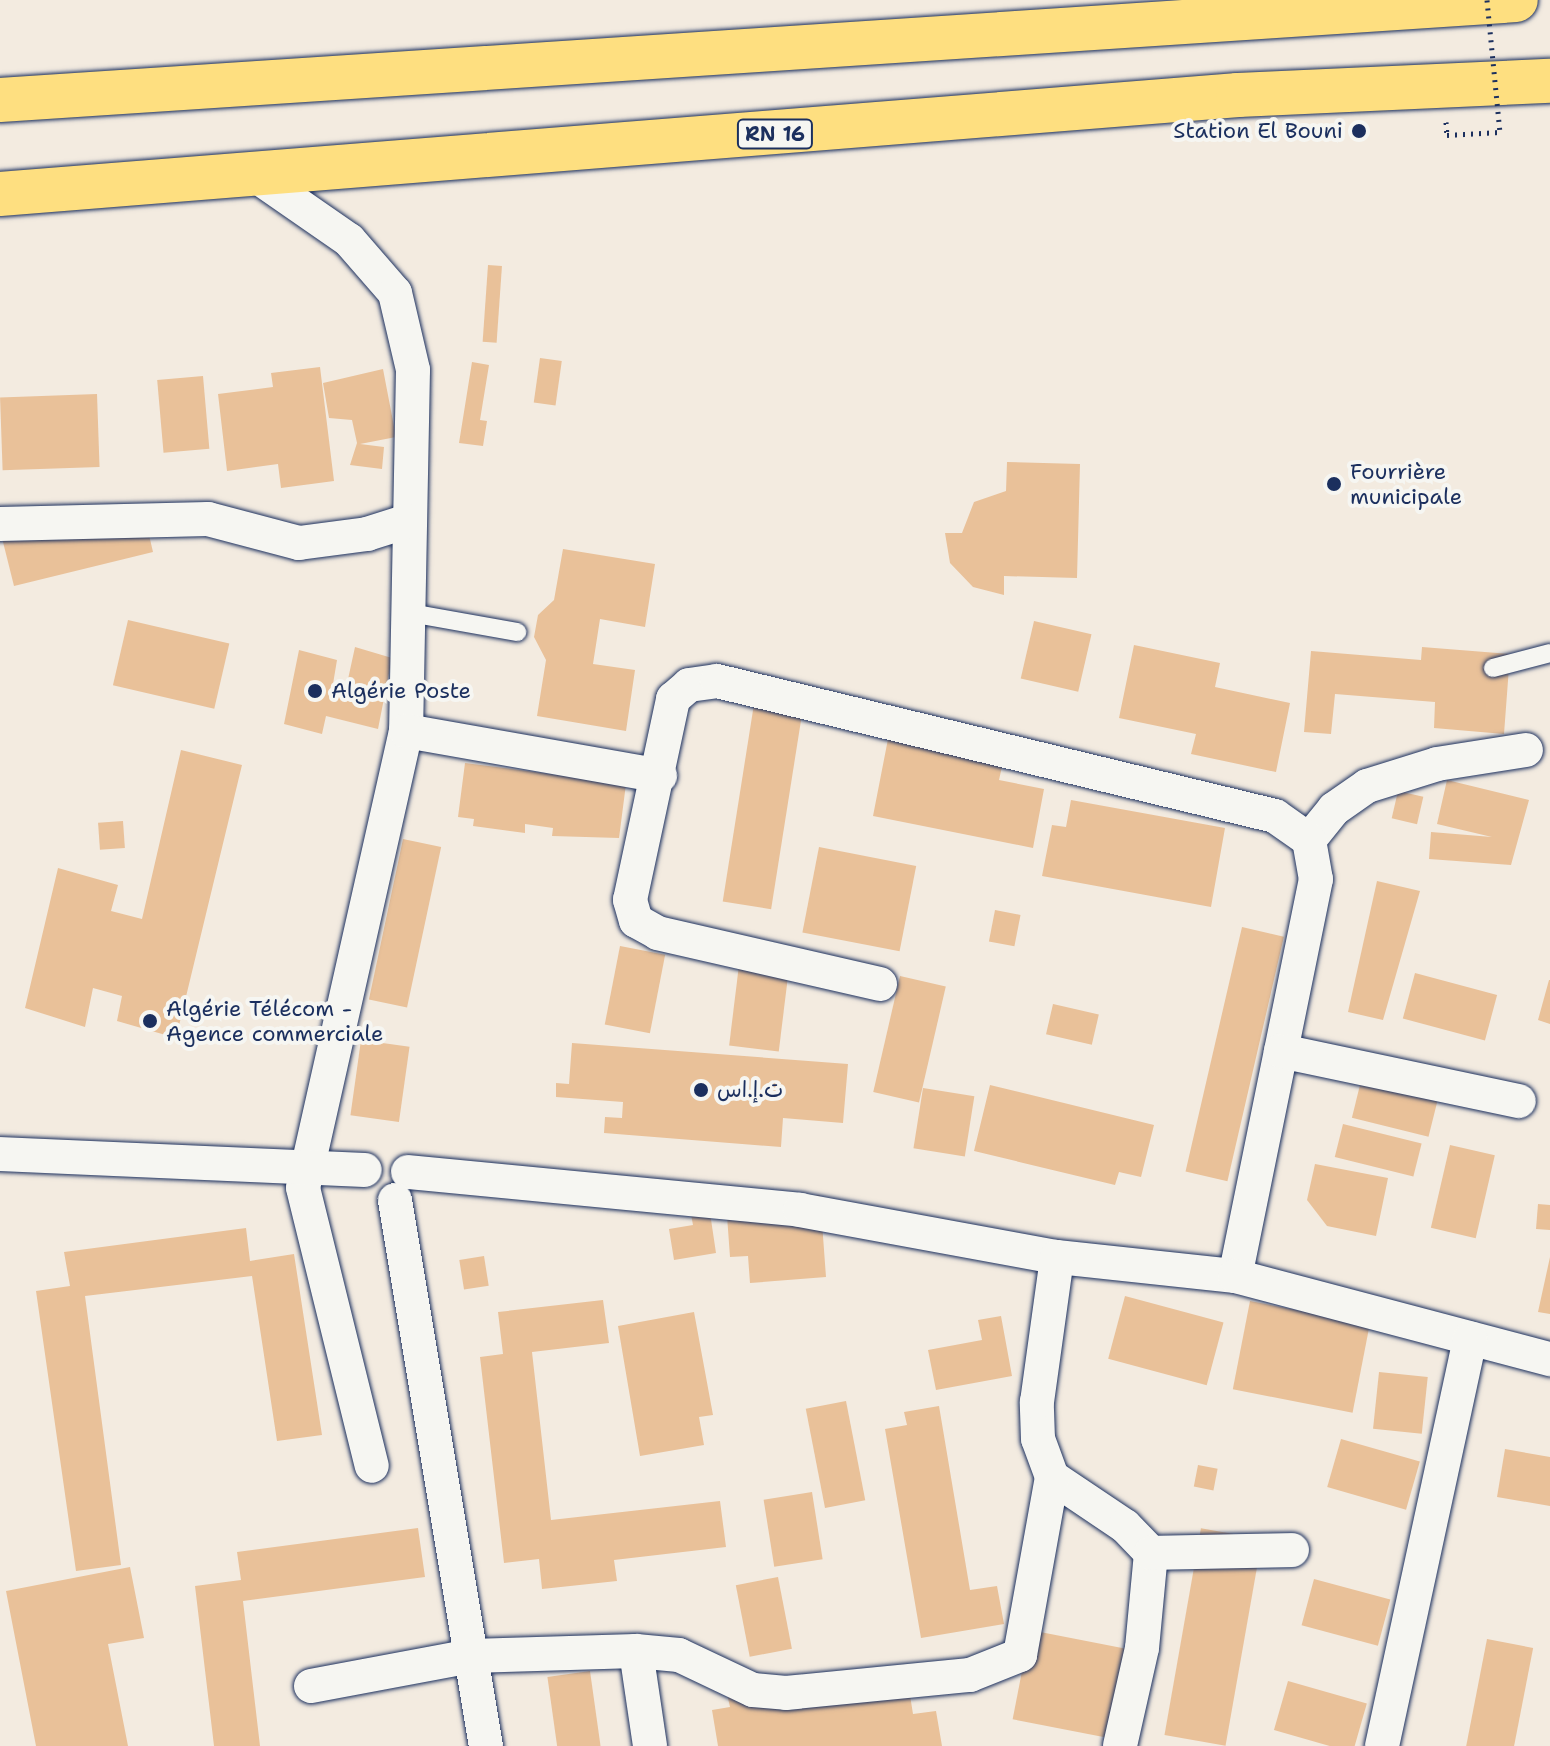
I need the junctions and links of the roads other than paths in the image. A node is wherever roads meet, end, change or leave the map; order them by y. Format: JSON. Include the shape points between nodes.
{"nodes":[{"id":1,"x":1516,"y":0,"type":"edge"},
{"id":2,"x":1550,"y":81,"type":"edge"},
{"id":3,"x":0,"y":100,"type":"edge"},
{"id":4,"x":258,"y":177,"type":"junction"},
{"id":5,"x":0,"y":194,"type":"edge"},
{"id":6,"x":408,"y":521,"type":"junction"},
{"id":7,"x":0,"y":524,"type":"edge"},
{"id":8,"x":410,"y":613,"type":"junction"},
{"id":9,"x":517,"y":632,"type":"dead end"},
{"id":10,"x":1550,"y":653,"type":"edge"},
{"id":11,"x":1493,"y":668,"type":"dead end"},
{"id":12,"x":406,"y":731,"type":"junction"},
{"id":13,"x":1526,"y":750,"type":"dead end"},
{"id":14,"x":660,"y":776,"type":"junction"},
{"id":15,"x":1309,"y":840,"type":"junction"},
{"id":16,"x":880,"y":984,"type":"dead end"},
{"id":17,"x":1281,"y":1051,"type":"junction"},
{"id":18,"x":1519,"y":1101,"type":"dead end"},
{"id":19,"x":0,"y":1154,"type":"edge"},
{"id":20,"x":305,"y":1166,"type":"junction"},
{"id":21,"x":401,"y":1186,"type":"junction"},
{"id":22,"x":1057,"y":1257,"type":"junction"},
{"id":23,"x":1235,"y":1276,"type":"junction"},
{"id":24,"x":1470,"y":1338,"type":"junction"},
{"id":25,"x":1550,"y":1359,"type":"edge"},
{"id":26,"x":372,"y":1466,"type":"dead end"},
{"id":27,"x":1052,"y":1477,"type":"junction"},
{"id":28,"x":1292,"y":1550,"type":"dead end"},
{"id":29,"x":1151,"y":1553,"type":"junction"},
{"id":30,"x":636,"y":1651,"type":"junction"},
{"id":31,"x":471,"y":1656,"type":"junction"},
{"id":32,"x":311,"y":1686,"type":"dead end"},
{"id":33,"x":486,"y":1746,"type":"edge"},
{"id":34,"x":650,"y":1746,"type":"edge"},
{"id":35,"x":1120,"y":1746,"type":"edge"},
{"id":36,"x":1382,"y":1746,"type":"edge"}],
"edges":[{"from":1,"to":3,"type":"highway"},
{"from":2,"to":4,"type":"highway","number":"RN 16","via":[[1238,95]]},
{"from":4,"to":5,"type":"highway","number":"RN 16"},
{"from":4,"to":6,"type":"street","via":[[349,240],[395,293],[413,370]]},
{"from":6,"to":7,"type":"street","via":[[367,534],[299,543],[208,519]]},
{"from":6,"to":8,"type":"street"},
{"from":8,"to":9,"type":"lane"},
{"from":8,"to":12,"type":"street"},
{"from":10,"to":11,"type":"lane"},
{"from":12,"to":14,"type":"street"},
{"from":12,"to":20,"type":"street"},
{"from":13,"to":15,"type":"street","via":[[1437,764],[1367,786],[1334,809]]},
{"from":14,"to":15,"type":"street","via":[[673,699],[689,685],[717,681],[1275,816]]},
{"from":14,"to":16,"type":"street","via":[[630,900],[636,921],[658,933]]},
{"from":15,"to":17,"type":"street","via":[[1316,879]]},
{"from":17,"to":18,"type":"street"},
{"from":17,"to":23,"type":"street"},
{"from":19,"to":20,"type":"street"},
{"from":20,"to":21,"type":"street","via":[[365,1170],[387,1155]]},
{"from":20,"to":26,"type":"street","via":[[303,1188],[320,1273]]},
{"from":21,"to":22,"type":"street","via":[[800,1210]]},
{"from":21,"to":31,"type":"street"},
{"from":22,"to":23,"type":"street"},
{"from":22,"to":27,"type":"street","via":[[1037,1402],[1038,1439]]},
{"from":23,"to":24,"type":"street"},
{"from":24,"to":25,"type":"street"},
{"from":24,"to":36,"type":"street"},
{"from":27,"to":29,"type":"street","via":[[1116,1519]]},
{"from":27,"to":30,"type":"street","via":[[1027,1633],[1020,1655],[1000,1666],[970,1675],[786,1693],[753,1690],[679,1655]]},
{"from":28,"to":29,"type":"street"},
{"from":29,"to":35,"type":"street","via":[[1142,1648]]},
{"from":30,"to":31,"type":"street"},
{"from":30,"to":34,"type":"street"},
{"from":31,"to":32,"type":"street"},
{"from":31,"to":33,"type":"street"}]}
